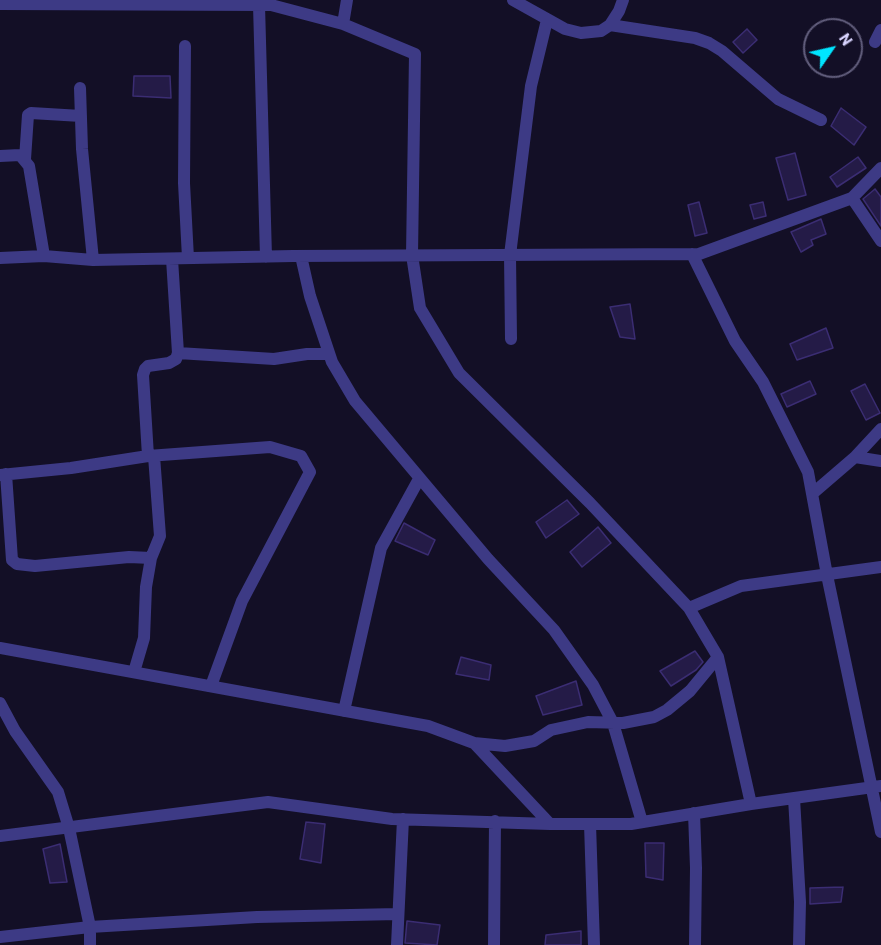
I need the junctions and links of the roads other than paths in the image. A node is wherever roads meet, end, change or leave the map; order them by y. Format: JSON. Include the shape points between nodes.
{"nodes":[{"id":1,"x":347,"y":0,"type":"edge"},
{"id":2,"x":513,"y":0,"type":"edge"},
{"id":3,"x":622,"y":0,"type":"edge"},
{"id":4,"x":0,"y":4,"type":"edge"},
{"id":5,"x":259,"y":5,"type":"junction"},
{"id":6,"x":547,"y":20,"type":"junction"},
{"id":7,"x":343,"y":24,"type":"junction"},
{"id":8,"x":610,"y":25,"type":"junction"},
{"id":9,"x":881,"y":30,"type":"edge"},
{"id":10,"x":875,"y":42,"type":"dead end"},
{"id":11,"x":185,"y":46,"type":"dead end"},
{"id":12,"x":80,"y":88,"type":"dead end"},
{"id":13,"x":81,"y":116,"type":"junction"},
{"id":14,"x":821,"y":120,"type":"dead end"},
{"id":15,"x":0,"y":156,"type":"edge"},
{"id":16,"x":25,"y":159,"type":"junction"},
{"id":17,"x":881,"y":168,"type":"edge"},
{"id":18,"x":852,"y":198,"type":"junction"},
{"id":19,"x":881,"y":241,"type":"edge"},
{"id":20,"x":692,"y":254,"type":"junction"},
{"id":21,"x":412,"y":255,"type":"junction"},
{"id":22,"x":510,"y":255,"type":"junction"},
{"id":23,"x":44,"y":256,"type":"junction"},
{"id":24,"x":266,"y":256,"type":"junction"},
{"id":25,"x":301,"y":256,"type":"junction"},
{"id":26,"x":0,"y":258,"type":"edge"},
{"id":27,"x":172,"y":258,"type":"junction"},
{"id":28,"x":188,"y":258,"type":"junction"},
{"id":29,"x":93,"y":260,"type":"junction"},
{"id":30,"x":511,"y":339,"type":"dead end"},
{"id":31,"x":178,"y":353,"type":"junction"},
{"id":32,"x":329,"y":354,"type":"junction"},
{"id":33,"x":881,"y":429,"type":"edge"},
{"id":34,"x":151,"y":456,"type":"junction"},
{"id":35,"x":855,"y":457,"type":"junction"},
{"id":36,"x":881,"y":461,"type":"edge"},
{"id":37,"x":3,"y":474,"type":"edge"},
{"id":38,"x":419,"y":479,"type":"junction"},
{"id":39,"x":812,"y":494,"type":"junction"},
{"id":40,"x":151,"y":558,"type":"junction"},
{"id":41,"x":881,"y":567,"type":"edge"},
{"id":42,"x":827,"y":575,"type":"junction"},
{"id":43,"x":689,"y":608,"type":"junction"},
{"id":44,"x":0,"y":648,"type":"edge"},
{"id":45,"x":718,"y":657,"type":"junction"},
{"id":46,"x":134,"y":672,"type":"junction"},
{"id":47,"x":211,"y":686,"type":"junction"},
{"id":48,"x":0,"y":703,"type":"edge"},
{"id":49,"x":344,"y":711,"type":"junction"},
{"id":50,"x":613,"y":723,"type":"junction"},
{"id":51,"x":474,"y":743,"type":"junction"},
{"id":52,"x":876,"y":787,"type":"edge"},
{"id":53,"x":794,"y":798,"type":"junction"},
{"id":54,"x":751,"y":804,"type":"junction"},
{"id":55,"x":694,"y":813,"type":"junction"},
{"id":56,"x":402,"y":819,"type":"junction"},
{"id":57,"x":495,"y":821,"type":"junction"},
{"id":58,"x":642,"y":822,"type":"junction"},
{"id":59,"x":550,"y":824,"type":"junction"},
{"id":60,"x":590,"y":824,"type":"junction"},
{"id":61,"x":69,"y":828,"type":"junction"},
{"id":62,"x":881,"y":832,"type":"edge"},
{"id":63,"x":0,"y":836,"type":"edge"},
{"id":64,"x":398,"y":914,"type":"junction"},
{"id":65,"x":90,"y":927,"type":"junction"},
{"id":66,"x":0,"y":937,"type":"edge"},
{"id":67,"x":90,"y":945,"type":"edge"},
{"id":68,"x":397,"y":945,"type":"edge"},
{"id":69,"x":494,"y":945,"type":"edge"},
{"id":70,"x":594,"y":945,"type":"edge"},
{"id":71,"x":695,"y":945,"type":"edge"},
{"id":72,"x":799,"y":945,"type":"edge"}],
"edges":[{"from":1,"to":7,"type":"street"},
{"from":2,"to":6,"type":"street"},
{"from":3,"to":8,"type":"street"},
{"from":4,"to":5,"type":"street"},
{"from":5,"to":7,"type":"street"},
{"from":5,"to":24,"type":"street"},
{"from":6,"to":8,"type":"street","via":[[581,33],[601,31]]},
{"from":6,"to":22,"type":"street","via":[[531,86]]},
{"from":7,"to":21,"type":"street","via":[[416,54]]},
{"from":8,"to":14,"type":"street","via":[[709,43],[778,99]]},
{"from":9,"to":10,"type":"street"},
{"from":11,"to":28,"type":"street"},
{"from":12,"to":13,"type":"street"},
{"from":13,"to":16,"type":"street","via":[[28,115]]},
{"from":13,"to":29,"type":"street"},
{"from":15,"to":16,"type":"street","via":[[20,155]]},
{"from":16,"to":23,"type":"street"},
{"from":17,"to":18,"type":"street"},
{"from":18,"to":19,"type":"street"},
{"from":18,"to":20,"type":"street"},
{"from":20,"to":22,"type":"street"},
{"from":20,"to":39,"type":"street","via":[[808,472]]},
{"from":21,"to":22,"type":"street"},
{"from":21,"to":25,"type":"street"},
{"from":21,"to":43,"type":"street","via":[[420,308],[459,373]]},
{"from":22,"to":30,"type":"street"},
{"from":23,"to":26,"type":"street"},
{"from":23,"to":29,"type":"street"},
{"from":24,"to":25,"type":"street"},
{"from":24,"to":28,"type":"street"},
{"from":25,"to":32,"type":"street"},
{"from":27,"to":28,"type":"street"},
{"from":27,"to":29,"type":"street"},
{"from":27,"to":31,"type":"street"},
{"from":31,"to":32,"type":"street","via":[[274,359]]},
{"from":31,"to":34,"type":"street","via":[[169,363],[148,366],[143,375]]},
{"from":32,"to":38,"type":"street","via":[[355,401]]},
{"from":33,"to":35,"type":"street"},
{"from":34,"to":37,"type":"street"},
{"from":34,"to":40,"type":"street","via":[[160,536]]},
{"from":34,"to":47,"type":"street","via":[[270,447],[301,456],[310,472],[242,601]]},
{"from":35,"to":36,"type":"street"},
{"from":35,"to":39,"type":"street"},
{"from":37,"to":40,"type":"street","via":[[12,560],[17,564]]},
{"from":38,"to":49,"type":"street","via":[[381,548]]},
{"from":38,"to":50,"type":"street","via":[[554,630],[593,685]]},
{"from":39,"to":42,"type":"street"},
{"from":40,"to":46,"type":"street","via":[[144,638]]},
{"from":41,"to":42,"type":"street"},
{"from":42,"to":43,"type":"street","via":[[741,586]]},
{"from":42,"to":52,"type":"street"},
{"from":43,"to":45,"type":"street"},
{"from":44,"to":46,"type":"street"},
{"from":45,"to":50,"type":"street","via":[[690,691],[667,710],[647,718]]},
{"from":45,"to":54,"type":"street"},
{"from":46,"to":47,"type":"street"},
{"from":47,"to":49,"type":"street"},
{"from":48,"to":61,"type":"street","via":[[58,792]]},
{"from":49,"to":51,"type":"street","via":[[428,726]]},
{"from":50,"to":51,"type":"street","via":[[564,726],[534,741],[505,746]]},
{"from":50,"to":58,"type":"street"},
{"from":51,"to":59,"type":"street"},
{"from":52,"to":53,"type":"street"},
{"from":52,"to":62,"type":"street"},
{"from":53,"to":54,"type":"street"},
{"from":53,"to":72,"type":"street"},
{"from":54,"to":55,"type":"street"},
{"from":55,"to":58,"type":"street"},
{"from":55,"to":71,"type":"street"},
{"from":56,"to":57,"type":"street"},
{"from":56,"to":61,"type":"street","via":[[268,802]]},
{"from":56,"to":64,"type":"street"},
{"from":57,"to":59,"type":"street"},
{"from":57,"to":69,"type":"street"},
{"from":58,"to":60,"type":"street"},
{"from":59,"to":60,"type":"street"},
{"from":60,"to":70,"type":"street"},
{"from":61,"to":63,"type":"street"},
{"from":61,"to":65,"type":"street"},
{"from":64,"to":65,"type":"street"},
{"from":64,"to":68,"type":"street"},
{"from":65,"to":66,"type":"street"},
{"from":65,"to":67,"type":"street"}]}
